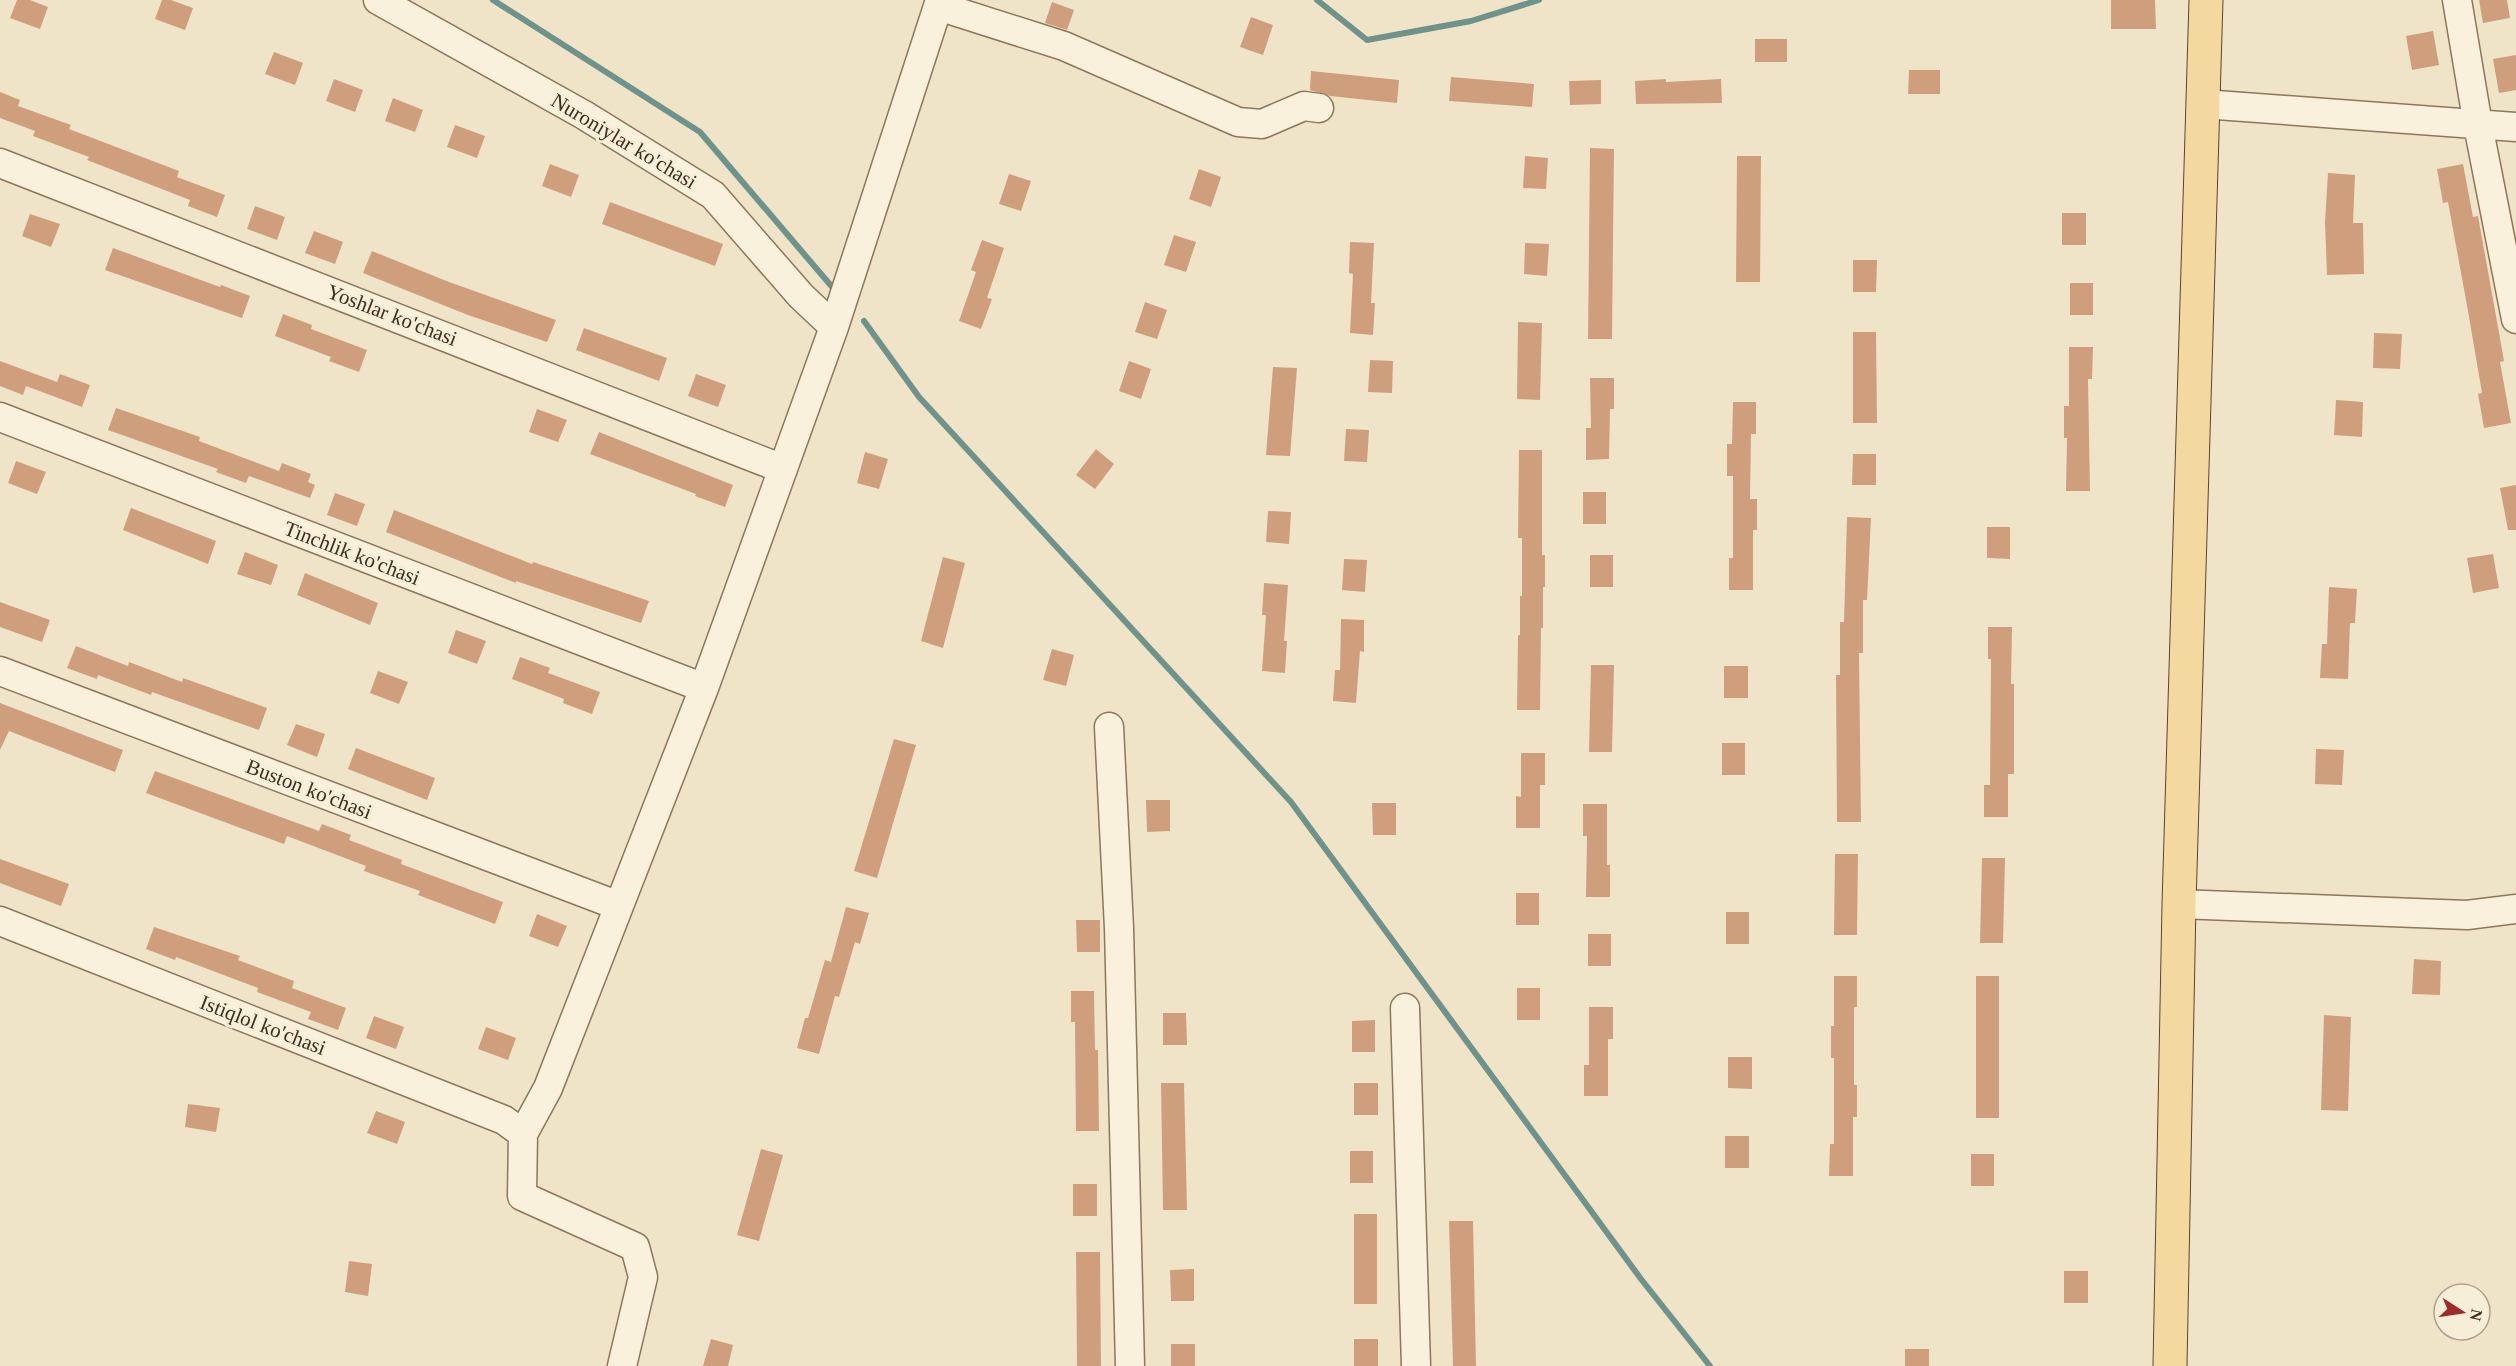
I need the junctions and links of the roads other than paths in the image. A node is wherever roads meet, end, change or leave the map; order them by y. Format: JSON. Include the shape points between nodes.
{"nodes":[{"id":1,"x":378,"y":0,"type":"edge"},
{"id":2,"x":2206,"y":0,"type":"edge"},
{"id":3,"x":2457,"y":0,"type":"edge"},
{"id":4,"x":939,"y":3,"type":"edge"},
{"id":5,"x":2203,"y":104,"type":"junction"},
{"id":6,"x":1319,"y":108,"type":"dead end"},
{"id":7,"x":2478,"y":125,"type":"junction"},
{"id":8,"x":2516,"y":127,"type":"edge"},
{"id":9,"x":0,"y":163,"type":"edge"},
{"id":10,"x":2516,"y":319,"type":"edge"},
{"id":11,"x":834,"y":327,"type":"junction"},
{"id":12,"x":0,"y":417,"type":"edge"},
{"id":13,"x":783,"y":469,"type":"junction"},
{"id":14,"x":0,"y":671,"type":"edge"},
{"id":15,"x":704,"y":688,"type":"junction"},
{"id":16,"x":1109,"y":727,"type":"dead end"},
{"id":17,"x":2179,"y":904,"type":"junction"},
{"id":18,"x":619,"y":906,"type":"junction"},
{"id":19,"x":2516,"y":909,"type":"edge"},
{"id":20,"x":0,"y":921,"type":"edge"},
{"id":21,"x":1406,"y":1008,"type":"dead end"},
{"id":22,"x":523,"y":1134,"type":"junction"},
{"id":23,"x":622,"y":1366,"type":"edge"},
{"id":24,"x":1130,"y":1366,"type":"edge"},
{"id":25,"x":1416,"y":1366,"type":"edge"},
{"id":26,"x":2170,"y":1366,"type":"edge"}],
"edges":[{"from":1,"to":11,"type":"street","name":"Nuroniylar ko'chasi","via":[[584,115],[713,195],[801,296]]},
{"from":2,"to":5,"type":"main road"},
{"from":3,"to":7,"type":"street"},
{"from":4,"to":6,"type":"street","via":[[1064,46],[1238,123],[1262,124],[1304,106]]},
{"from":4,"to":11,"type":"street"},
{"from":5,"to":7,"type":"street"},
{"from":5,"to":17,"type":"main road"},
{"from":7,"to":8,"type":"street"},
{"from":7,"to":10,"type":"street"},
{"from":9,"to":13,"type":"street","name":"Yoshlar ko'chasi"},
{"from":11,"to":13,"type":"street"},
{"from":12,"to":15,"type":"street","name":"Tinchlik ko'chasi"},
{"from":13,"to":15,"type":"street"},
{"from":14,"to":18,"type":"street","name":"Buston ko'chasi"},
{"from":15,"to":18,"type":"street"},
{"from":16,"to":24,"type":"street","via":[[1119,928]]},
{"from":17,"to":19,"type":"street","via":[[2467,915]]},
{"from":17,"to":26,"type":"main road"},
{"from":18,"to":22,"type":"street","via":[[548,1088]]},
{"from":20,"to":22,"type":"street","name":"Istiqlol ko'chasi","via":[[504,1120]]},
{"from":21,"to":25,"type":"street"},
{"from":22,"to":23,"type":"street","via":[[522,1196],[635,1247],[643,1276]]}]}
